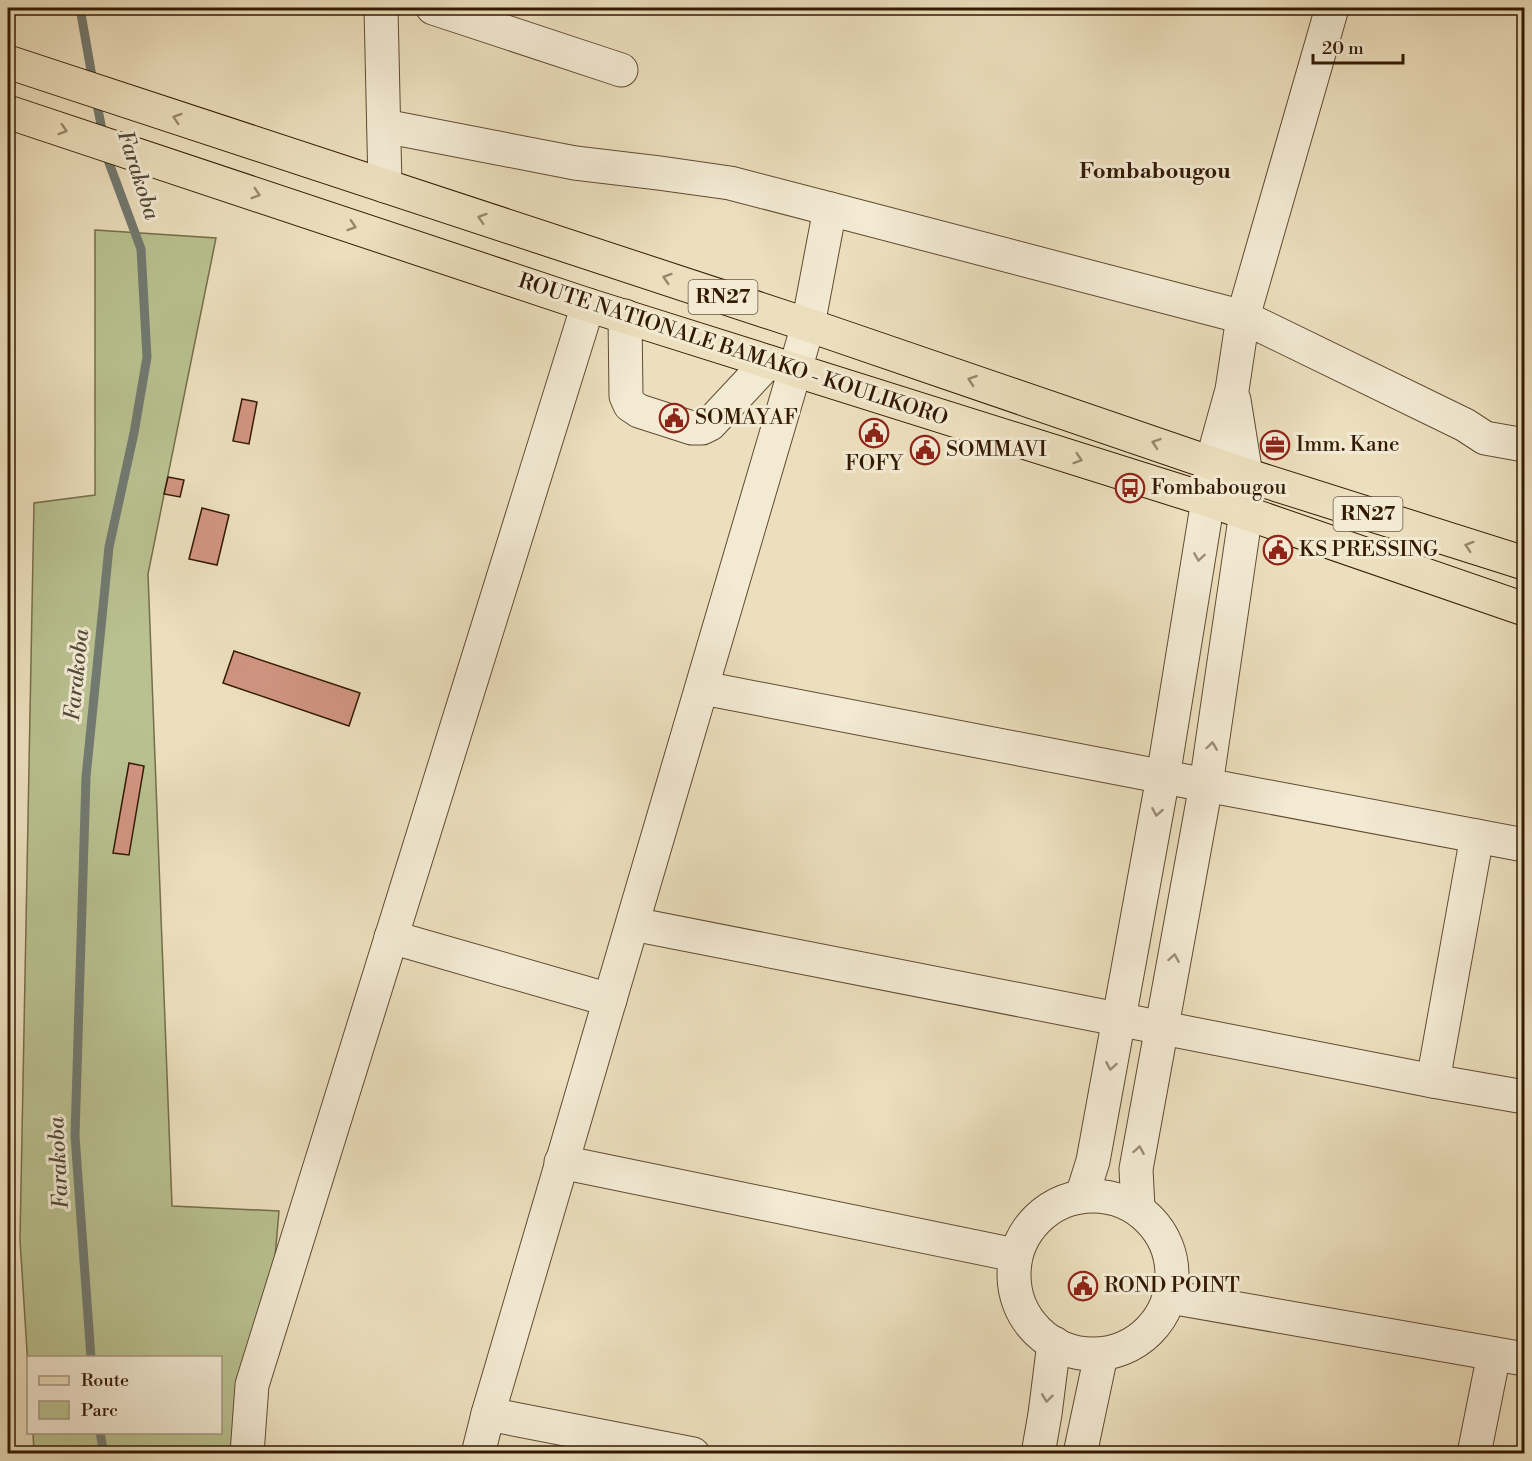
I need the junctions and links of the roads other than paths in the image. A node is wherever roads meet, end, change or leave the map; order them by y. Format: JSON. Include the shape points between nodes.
{"nodes":[{"id":1,"x":381,"y":8,"type":"edge"},
{"id":2,"x":433,"y":8,"type":"edge"},
{"id":3,"x":1332,"y":8,"type":"edge"},
{"id":4,"x":10,"y":63,"type":"edge"},
{"id":5,"x":621,"y":70,"type":"dead end"},
{"id":6,"x":8,"y":112,"type":"edge"},
{"id":7,"x":384,"y":126,"type":"junction"},
{"id":8,"x":386,"y":186,"type":"junction"},
{"id":9,"x":830,"y":208,"type":"junction"},
{"id":10,"x":588,"y":305,"type":"junction"},
{"id":11,"x":625,"y":316,"type":"junction"},
{"id":12,"x":1243,"y":317,"type":"junction"},
{"id":13,"x":808,"y":325,"type":"junction"},
{"id":14,"x":781,"y":366,"type":"junction"},
{"id":15,"x":1232,"y":390,"type":"junction"},
{"id":16,"x":1524,"y":445,"type":"edge"},
{"id":17,"x":1212,"y":462,"type":"junction"},
{"id":18,"x":1246,"y":475,"type":"junction"},
{"id":19,"x":1208,"y":500,"type":"junction"},
{"id":20,"x":1245,"y":512,"type":"junction"},
{"id":21,"x":1524,"y":563,"type":"edge"},
{"id":22,"x":1524,"y":609,"type":"edge"},
{"id":23,"x":703,"y":688,"type":"junction"},
{"id":24,"x":1164,"y":777,"type":"junction"},
{"id":25,"x":1206,"y":785,"type":"junction"},
{"id":26,"x":1477,"y":836,"type":"junction"},
{"id":27,"x":1524,"y":845,"type":"edge"},
{"id":28,"x":633,"y":924,"type":"junction"},
{"id":29,"x":391,"y":937,"type":"junction"},
{"id":30,"x":610,"y":1000,"type":"junction"},
{"id":31,"x":1119,"y":1019,"type":"junction"},
{"id":32,"x":1162,"y":1028,"type":"junction"},
{"id":33,"x":1433,"y":1081,"type":"junction"},
{"id":34,"x":1524,"y":1097,"type":"edge"},
{"id":35,"x":561,"y":1162,"type":"junction"},
{"id":36,"x":1082,"y":1196,"type":"junction"},
{"id":37,"x":1138,"y":1208,"type":"junction"},
{"id":38,"x":1015,"y":1255,"type":"junction"},
{"id":39,"x":1170,"y":1297,"type":"junction"},
{"id":40,"x":1054,"y":1343,"type":"junction"},
{"id":41,"x":1101,"y":1355,"type":"junction"},
{"id":42,"x":1509,"y":1356,"type":"edge"},
{"id":43,"x":488,"y":1414,"type":"junction"},
{"id":44,"x":247,"y":1454,"type":"edge"},
{"id":45,"x":478,"y":1454,"type":"edge"},
{"id":46,"x":693,"y":1454,"type":"edge"},
{"id":47,"x":1038,"y":1454,"type":"edge"},
{"id":48,"x":1080,"y":1454,"type":"edge"},
{"id":49,"x":1474,"y":1454,"type":"edge"}],
"edges":[{"from":1,"to":7,"type":"street"},
{"from":2,"to":5,"type":"street"},
{"from":3,"to":12,"type":"street"},
{"from":8,"to":4,"type":"main road","number":"RN27","one_way":true},
{"from":6,"to":10,"type":"main road","name":"ROUTE NATIONALE BAMAKO - KOULIKORO","number":"RN27","one_way":true},
{"from":7,"to":8,"type":"street"},
{"from":7,"to":9,"type":"street","via":[[575,163],[730,183]]},
{"from":13,"to":8,"type":"main road","number":"RN27","one_way":true},
{"from":9,"to":12,"type":"street"},
{"from":9,"to":13,"type":"street"},
{"from":10,"to":11,"type":"main road","name":"ROUTE NATIONALE BAMAKO - KOULIKORO","number":"RN27"},
{"from":10,"to":29,"type":"street"},
{"from":11,"to":14,"type":"main road","name":"ROUTE NATIONALE BAMAKO - KOULIKORO","number":"RN27"},
{"from":11,"to":14,"type":"street","via":[[626,396],[630,405],[692,428],[710,424]]},
{"from":12,"to":15,"type":"street"},
{"from":12,"to":16,"type":"street","via":[[1485,438]]},
{"from":13,"to":14,"type":"street"},
{"from":17,"to":13,"type":"main road","number":"RN27","one_way":true},
{"from":14,"to":19,"type":"main road","name":"ROUTE NATIONALE BAMAKO - KOULIKORO","number":"RN27","one_way":true},
{"from":14,"to":23,"type":"street"},
{"from":15,"to":17,"type":"street"},
{"from":15,"to":18,"type":"street"},
{"from":17,"to":18,"type":"main road","number":"RN27"},
{"from":17,"to":19,"type":"street"},
{"from":18,"to":20,"type":"street"},
{"from":21,"to":18,"type":"main road","number":"RN27","one_way":true},
{"from":19,"to":20,"type":"main road","name":"ROUTE NATIONALE BAMAKO - KOULIKORO","number":"RN27"},
{"from":19,"to":24,"type":"street","one_way":true},
{"from":20,"to":22,"type":"main road","name":"ROUTE NATIONALE BAMAKO - KOULIKORO","number":"RN27"},
{"from":25,"to":20,"type":"street","one_way":true},
{"from":23,"to":24,"type":"street"},
{"from":23,"to":28,"type":"street"},
{"from":24,"to":25,"type":"street"},
{"from":24,"to":31,"type":"street","one_way":true},
{"from":25,"to":26,"type":"street"},
{"from":32,"to":25,"type":"street","one_way":true},
{"from":26,"to":27,"type":"street"},
{"from":26,"to":33,"type":"street"},
{"from":28,"to":30,"type":"street"},
{"from":28,"to":31,"type":"street"},
{"from":29,"to":30,"type":"street"},
{"from":29,"to":44,"type":"street","via":[[252,1385]]},
{"from":30,"to":35,"type":"street"},
{"from":31,"to":32,"type":"street"},
{"from":31,"to":36,"type":"street","one_way":true,"via":[[1093,1161]]},
{"from":32,"to":33,"type":"street"},
{"from":37,"to":32,"type":"street","one_way":true,"via":[[1136,1169]]},
{"from":33,"to":34,"type":"street"},
{"from":35,"to":38,"type":"street"},
{"from":35,"to":43,"type":"street"},
{"from":36,"to":37,"type":"street","via":[[1112,1197]]},
{"from":36,"to":38,"type":"street","via":[[1055,1204],[1032,1222]]},
{"from":37,"to":39,"type":"street","via":[[1162,1234],[1173,1265]]},
{"from":38,"to":40,"type":"street","via":[[1014,1293],[1034,1329]]},
{"from":39,"to":41,"type":"street","via":[[1162,1317],[1138,1342]]},
{"from":39,"to":42,"type":"street"},
{"from":40,"to":41,"type":"street","via":[[1065,1350]]},
{"from":40,"to":47,"type":"street","one_way":true},
{"from":41,"to":48,"type":"street"},
{"from":42,"to":49,"type":"street"},
{"from":43,"to":45,"type":"street"},
{"from":43,"to":46,"type":"street"}]}
